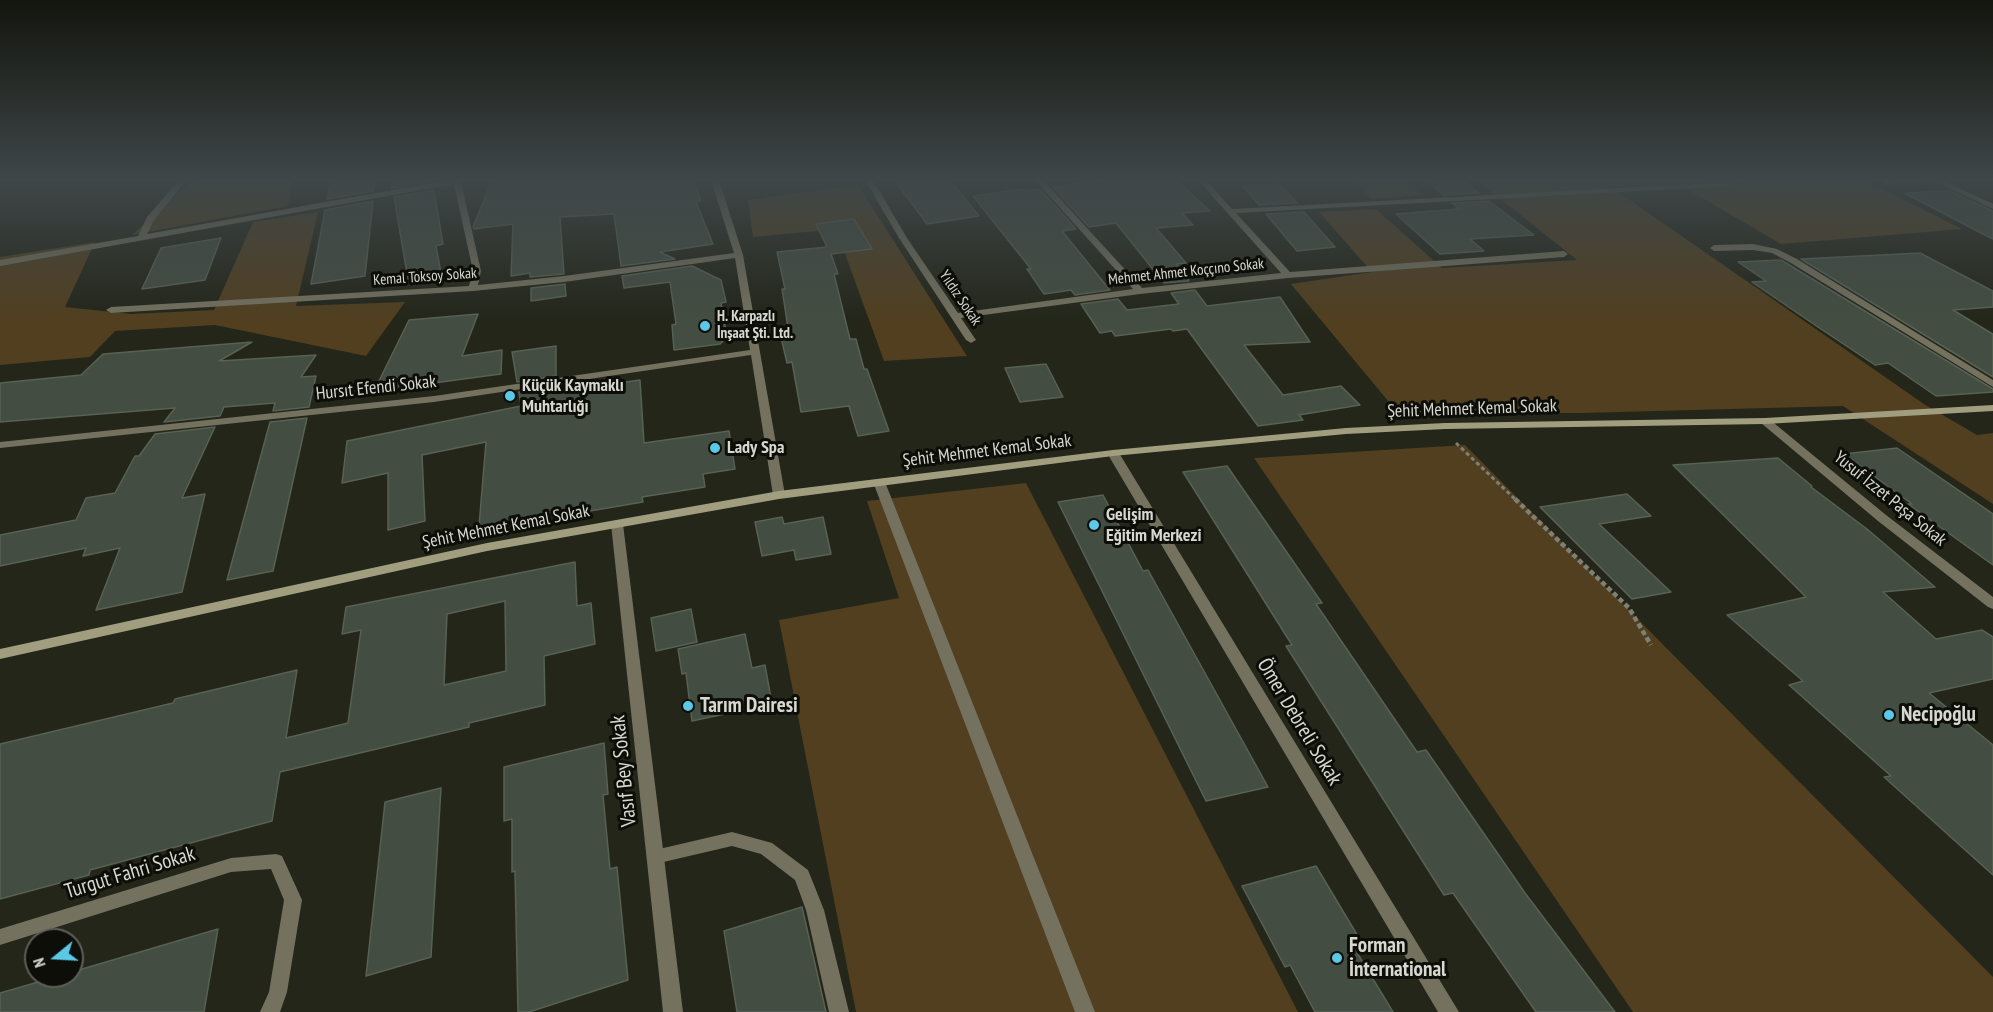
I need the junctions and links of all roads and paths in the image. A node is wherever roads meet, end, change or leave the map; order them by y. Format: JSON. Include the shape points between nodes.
{"nodes":[{"id":1,"x":146,"y":227,"type":"edge"},
{"id":2,"x":193,"y":227,"type":"edge"},
{"id":3,"x":468,"y":227,"type":"edge"},
{"id":4,"x":730,"y":227,"type":"edge"},
{"id":5,"x":897,"y":227,"type":"edge"},
{"id":6,"x":1082,"y":227,"type":"edge"},
{"id":7,"x":1246,"y":227,"type":"edge"},
{"id":8,"x":142,"y":236,"type":"junction"},
{"id":9,"x":1714,"y":248,"type":"dead end"},
{"id":10,"x":1564,"y":254,"type":"dead end"},
{"id":11,"x":739,"y":255,"type":"junction"},
{"id":12,"x":0,"y":263,"type":"edge"},
{"id":13,"x":1288,"y":275,"type":"junction"},
{"id":14,"x":473,"y":288,"type":"junction"},
{"id":15,"x":1140,"y":291,"type":"junction"},
{"id":16,"x":111,"y":310,"type":"dead end"},
{"id":17,"x":956,"y":316,"type":"junction"},
{"id":18,"x":971,"y":340,"type":"dead end"},
{"id":19,"x":754,"y":352,"type":"junction"},
{"id":20,"x":1993,"y":384,"type":"edge"},
{"id":21,"x":1993,"y":408,"type":"edge"},
{"id":22,"x":1765,"y":421,"type":"junction"},
{"id":23,"x":1439,"y":426,"type":"junction"},
{"id":24,"x":0,"y":445,"type":"edge"},
{"id":25,"x":1113,"y":453,"type":"junction"},
{"id":26,"x":879,"y":482,"type":"junction"},
{"id":27,"x":779,"y":495,"type":"junction"},
{"id":28,"x":617,"y":524,"type":"junction"},
{"id":29,"x":1993,"y":604,"type":"edge"},
{"id":30,"x":1651,"y":645,"type":"dead end"},
{"id":31,"x":0,"y":654,"type":"edge"},
{"id":32,"x":655,"y":857,"type":"junction"},
{"id":33,"x":0,"y":937,"type":"edge"},
{"id":34,"x":270,"y":1012,"type":"edge"},
{"id":35,"x":673,"y":1012,"type":"edge"},
{"id":36,"x":839,"y":1012,"type":"edge"},
{"id":37,"x":1085,"y":1012,"type":"edge"},
{"id":38,"x":1449,"y":1012,"type":"edge"}],
"edges":[{"from":1,"to":8,"type":"street"},
{"from":2,"to":8,"type":"street"},
{"from":3,"to":14,"type":"street","via":[[477,271]]},
{"from":4,"to":11,"type":"street"},
{"from":5,"to":17,"type":"street","name":"Yıldız Sokak"},
{"from":6,"to":15,"type":"street"},
{"from":7,"to":13,"type":"street"},
{"from":8,"to":12,"type":"street"},
{"from":9,"to":20,"type":"street","via":[[1774,251]]},
{"from":10,"to":13,"type":"street","name":"Mehmet Ahmet Koççıno Sokak"},
{"from":11,"to":14,"type":"street","name":"Kemal Toksoy Sokak"},
{"from":11,"to":19,"type":"street"},
{"from":13,"to":15,"type":"street","name":"Mehmet Ahmet Koççıno Sokak"},
{"from":14,"to":16,"type":"street","name":"Kemal Toksoy Sokak"},
{"from":15,"to":17,"type":"street","name":"Mehmet Ahmet Koççıno Sokak"},
{"from":17,"to":18,"type":"street","name":"Yıldız Sokak"},
{"from":19,"to":24,"type":"street","name":"Hursıt Efendi Sokak","via":[[434,399]]},
{"from":19,"to":27,"type":"street"},
{"from":21,"to":22,"type":"street","name":"Şehit Mehmet Kemal Sokak"},
{"from":22,"to":23,"type":"street","name":"Şehit Mehmet Kemal Sokak"},
{"from":22,"to":29,"type":"street","name":"Yusuf İzzet Paşa Sokak"},
{"from":23,"to":25,"type":"street","name":"Şehit Mehmet Kemal Sokak"},
{"from":23,"to":30,"type":"path","via":[[1629,608]]},
{"from":25,"to":26,"type":"street","name":"Şehit Mehmet Kemal Sokak"},
{"from":25,"to":38,"type":"street","name":"Ömer Debreli Sokak"},
{"from":26,"to":27,"type":"street","name":"Şehit Mehmet Kemal Sokak"},
{"from":26,"to":37,"type":"street"},
{"from":27,"to":28,"type":"street","name":"Şehit Mehmet Kemal Sokak"},
{"from":28,"to":31,"type":"street","name":"Şehit Mehmet Kemal Sokak","via":[[338,578]]},
{"from":28,"to":32,"type":"street","name":"Vasıf Bey Sokak"},
{"from":32,"to":35,"type":"street","name":"Vasıf Bey Sokak"},
{"from":32,"to":36,"type":"street","via":[[732,839],[766,848],[802,875],[815,910]]},
{"from":33,"to":34,"type":"street","name":"Turgut Fahri Sokak","via":[[231,865],[276,861],[293,900],[278,992]]}]}
